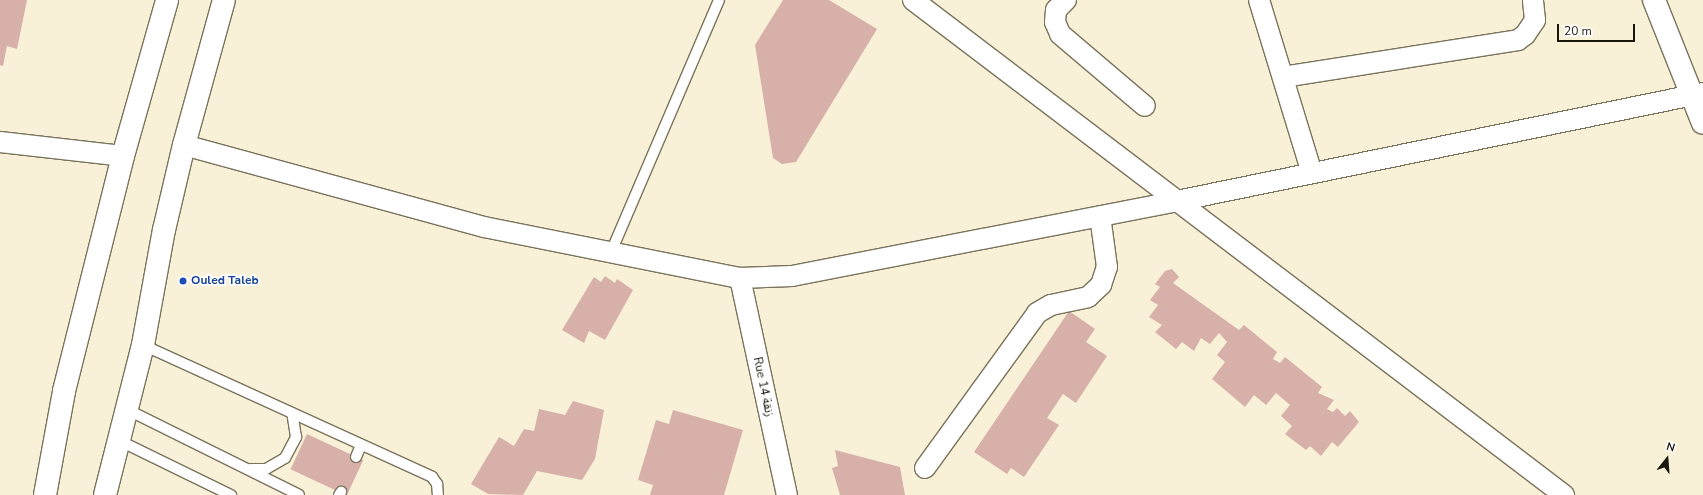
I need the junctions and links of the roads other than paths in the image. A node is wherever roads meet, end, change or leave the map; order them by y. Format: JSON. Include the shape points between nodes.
{"nodes":[{"id":1,"x":167,"y":0,"type":"edge"},
{"id":2,"x":224,"y":0,"type":"edge"},
{"id":3,"x":718,"y":0,"type":"edge"},
{"id":4,"x":913,"y":0,"type":"edge"},
{"id":5,"x":1066,"y":0,"type":"edge"},
{"id":6,"x":1259,"y":0,"type":"edge"},
{"id":7,"x":1533,"y":0,"type":"edge"},
{"id":8,"x":1654,"y":0,"type":"edge"},
{"id":9,"x":1283,"y":77,"type":"junction"},
{"id":10,"x":1698,"y":95,"type":"edge"},
{"id":11,"x":1145,"y":106,"type":"dead end"},
{"id":12,"x":1703,"y":123,"type":"edge"},
{"id":13,"x":0,"y":142,"type":"edge"},
{"id":14,"x":184,"y":145,"type":"junction"},
{"id":15,"x":123,"y":156,"type":"junction"},
{"id":16,"x":1312,"y":173,"type":"junction"},
{"id":17,"x":1177,"y":201,"type":"junction"},
{"id":18,"x":1100,"y":216,"type":"junction"},
{"id":19,"x":611,"y":252,"type":"junction"},
{"id":20,"x":740,"y":278,"type":"junction"},
{"id":21,"x":143,"y":345,"type":"junction"},
{"id":22,"x":126,"y":409,"type":"junction"},
{"id":23,"x":292,"y":413,"type":"junction"},
{"id":24,"x":118,"y":440,"type":"junction"},
{"id":25,"x":361,"y":445,"type":"junction"},
{"id":26,"x":356,"y":457,"type":"dead end"},
{"id":27,"x":925,"y":468,"type":"dead end"},
{"id":28,"x":247,"y":469,"type":"junction"},
{"id":29,"x":45,"y":495,"type":"edge"},
{"id":30,"x":105,"y":495,"type":"edge"},
{"id":31,"x":231,"y":495,"type":"edge"},
{"id":32,"x":299,"y":495,"type":"edge"},
{"id":33,"x":438,"y":495,"type":"edge"},
{"id":34,"x":787,"y":495,"type":"edge"},
{"id":35,"x":1564,"y":495,"type":"edge"}],
"edges":[{"from":1,"to":15,"type":"main road"},
{"from":2,"to":14,"type":"main road"},
{"from":3,"to":19,"type":"lane"},
{"from":4,"to":17,"type":"street"},
{"from":5,"to":11,"type":"street","via":[[1056,10],[1055,22],[1060,34]]},
{"from":6,"to":9,"type":"street"},
{"from":7,"to":9,"type":"street","via":[[1535,20],[1518,40]]},
{"from":8,"to":10,"type":"main road"},
{"from":9,"to":16,"type":"street"},
{"from":10,"to":12,"type":"main road"},
{"from":10,"to":16,"type":"street"},
{"from":13,"to":15,"type":"street"},
{"from":14,"to":19,"type":"street","via":[[484,226]]},
{"from":14,"to":21,"type":"main road","via":[[164,230]]},
{"from":15,"to":29,"type":"main road","via":[[64,391]]},
{"from":16,"to":17,"type":"street"},
{"from":17,"to":18,"type":"street"},
{"from":17,"to":35,"type":"street"},
{"from":18,"to":20,"type":"street","via":[[792,276]]},
{"from":18,"to":27,"type":"street","via":[[1107,267],[1101,285],[1088,296],[1051,305],[1038,313]]},
{"from":19,"to":20,"type":"street"},
{"from":20,"to":34,"type":"street","name":"Rue 14 زنقة"},
{"from":21,"to":22,"type":"main road"},
{"from":21,"to":23,"type":"lane"},
{"from":22,"to":24,"type":"main road"},
{"from":22,"to":28,"type":"lane"},
{"from":23,"to":25,"type":"lane"},
{"from":23,"to":28,"type":"lane","via":[[296,436],[285,458],[266,469]]},
{"from":24,"to":30,"type":"main road"},
{"from":24,"to":31,"type":"lane"},
{"from":25,"to":26,"type":"lane"},
{"from":25,"to":33,"type":"lane","via":[[432,477],[437,484]]},
{"from":28,"to":32,"type":"lane"}]}
